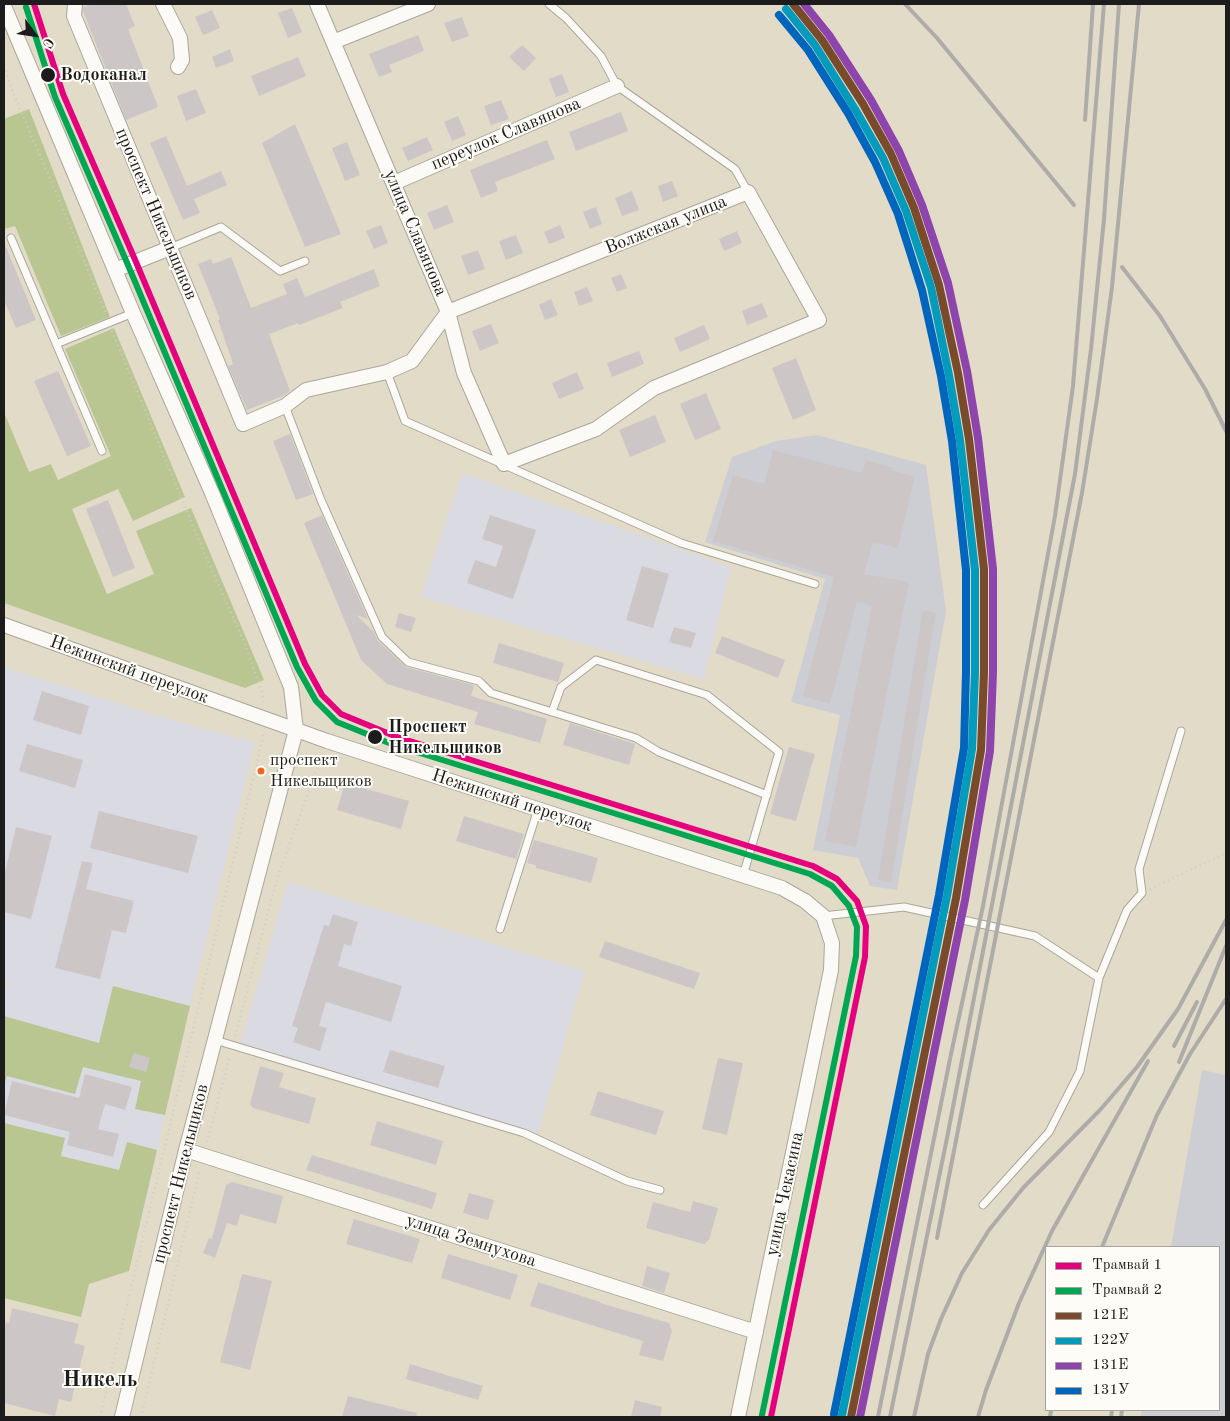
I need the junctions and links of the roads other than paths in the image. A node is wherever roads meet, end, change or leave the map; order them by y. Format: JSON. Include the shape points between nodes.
{"nodes":[{"id":1,"x":75,"y":4,"type":"edge"},
{"id":2,"x":162,"y":4,"type":"edge"},
{"id":3,"x":317,"y":4,"type":"edge"},
{"id":4,"x":428,"y":4,"type":"edge"},
{"id":5,"x":549,"y":4,"type":"edge"},
{"id":6,"x":5,"y":12,"type":"edge"},
{"id":7,"x":333,"y":42,"type":"junction"},
{"id":8,"x":178,"y":67,"type":"dead end"},
{"id":9,"x":617,"y":86,"type":"junction"},
{"id":10,"x":394,"y":183,"type":"junction"},
{"id":11,"x":748,"y":192,"type":"junction"},
{"id":12,"x":11,"y":238,"type":"dead end"},
{"id":13,"x":170,"y":248,"type":"junction"},
{"id":14,"x":306,"y":261,"type":"dead end"},
{"id":15,"x":115,"y":270,"type":"junction"},
{"id":16,"x":448,"y":312,"type":"junction"},
{"id":17,"x":133,"y":313,"type":"junction"},
{"id":18,"x":56,"y":344,"type":"junction"},
{"id":19,"x":387,"y":372,"type":"junction"},
{"id":20,"x":284,"y":406,"type":"junction"},
{"id":21,"x":102,"y":451,"type":"dead end"},
{"id":22,"x":504,"y":464,"type":"junction"},
{"id":23,"x":815,"y":584,"type":"dead end"},
{"id":24,"x":4,"y":625,"type":"edge"},
{"id":25,"x":552,"y":712,"type":"junction"},
{"id":26,"x":296,"y":730,"type":"junction"},
{"id":27,"x":1181,"y":731,"type":"dead end"},
{"id":28,"x":767,"y":794,"type":"junction"},
{"id":29,"x":538,"y":809,"type":"junction"},
{"id":30,"x":743,"y":876,"type":"junction"},
{"id":31,"x":823,"y":916,"type":"junction"},
{"id":32,"x":500,"y":929,"type":"dead end"},
{"id":33,"x":1099,"y":978,"type":"junction"},
{"id":34,"x":215,"y":1040,"type":"junction"},
{"id":35,"x":186,"y":1150,"type":"junction"},
{"id":36,"x":660,"y":1190,"type":"dead end"},
{"id":37,"x":983,"y":1204,"type":"dead end"},
{"id":38,"x":756,"y":1332,"type":"junction"},
{"id":39,"x":122,"y":1417,"type":"edge"},
{"id":40,"x":738,"y":1417,"type":"edge"}],
"edges":[{"from":1,"to":13,"type":"street","name":"проспект Никельщиков","via":[[74,16]]},
{"from":2,"to":8,"type":"street","via":[[180,38],[182,60]]},
{"from":3,"to":7,"type":"street","name":"улица Славянова"},
{"from":4,"to":7,"type":"street"},
{"from":5,"to":9,"type":"lane","via":[[601,56]]},
{"from":6,"to":15,"type":"street","name":"проспект Никельщиков"},
{"from":7,"to":10,"type":"street","name":"улица Славянова"},
{"from":9,"to":10,"type":"street","name":"переулок Славянова"},
{"from":9,"to":11,"type":"lane","via":[[735,169]]},
{"from":10,"to":16,"type":"street","name":"улица Славянова"},
{"from":11,"to":16,"type":"street","name":"Волжская улица"},
{"from":11,"to":22,"type":"street","name":"Волжская улица","via":[[819,320],[654,388],[596,429]]},
{"from":12,"to":18,"type":"lane"},
{"from":13,"to":14,"type":"lane","via":[[221,227],[280,271]]},
{"from":13,"to":15,"type":"street"},
{"from":13,"to":20,"type":"street","name":"проспект Никельщиков","via":[[243,424]]},
{"from":15,"to":17,"type":"street","name":"проспект Никельщиков"},
{"from":16,"to":19,"type":"street","via":[[412,361]]},
{"from":16,"to":22,"type":"street","name":"улица Славянова","via":[[464,373]]},
{"from":17,"to":18,"type":"lane"},
{"from":17,"to":26,"type":"street","name":"проспект Никельщиков","via":[[212,493],[291,687]]},
{"from":18,"to":21,"type":"lane"},
{"from":19,"to":20,"type":"street","via":[[306,390]]},
{"from":19,"to":22,"type":"lane","via":[[405,421]]},
{"from":20,"to":25,"type":"lane","via":[[321,500],[382,637],[408,662],[479,681],[491,693]]},
{"from":22,"to":23,"type":"lane","via":[[681,543]]},
{"from":24,"to":26,"type":"street","name":"Нежинский переулок"},
{"from":25,"to":28,"type":"lane","via":[[636,738],[659,752]]},
{"from":25,"to":28,"type":"lane","via":[[561,687],[596,660],[707,695],[779,752]]},
{"from":26,"to":29,"type":"street","name":"Нежинский переулок"},
{"from":26,"to":34,"type":"street","name":"проспект Никельщиков"},
{"from":27,"to":33,"type":"lane","via":[[1139,869],[1142,893],[1127,910]]},
{"from":28,"to":30,"type":"lane"},
{"from":29,"to":30,"type":"street","name":"Нежинский переулок"},
{"from":29,"to":32,"type":"lane"},
{"from":30,"to":31,"type":"street","name":"Нежинский переулок","via":[[782,888]]},
{"from":31,"to":33,"type":"lane","via":[[904,907],[1034,936]]},
{"from":31,"to":38,"type":"street","name":"улица Чекасина","via":[[832,943],[831,970]]},
{"from":33,"to":37,"type":"lane","via":[[1080,1071],[1049,1132]]},
{"from":34,"to":35,"type":"street","name":"проспект Никельщиков"},
{"from":34,"to":36,"type":"lane","via":[[524,1133],[627,1181]]},
{"from":35,"to":38,"type":"street","name":"улица Земнухова"},
{"from":35,"to":39,"type":"street","name":"проспект Никельщиков"},
{"from":38,"to":40,"type":"street","name":"улица Чекасина"}]}
